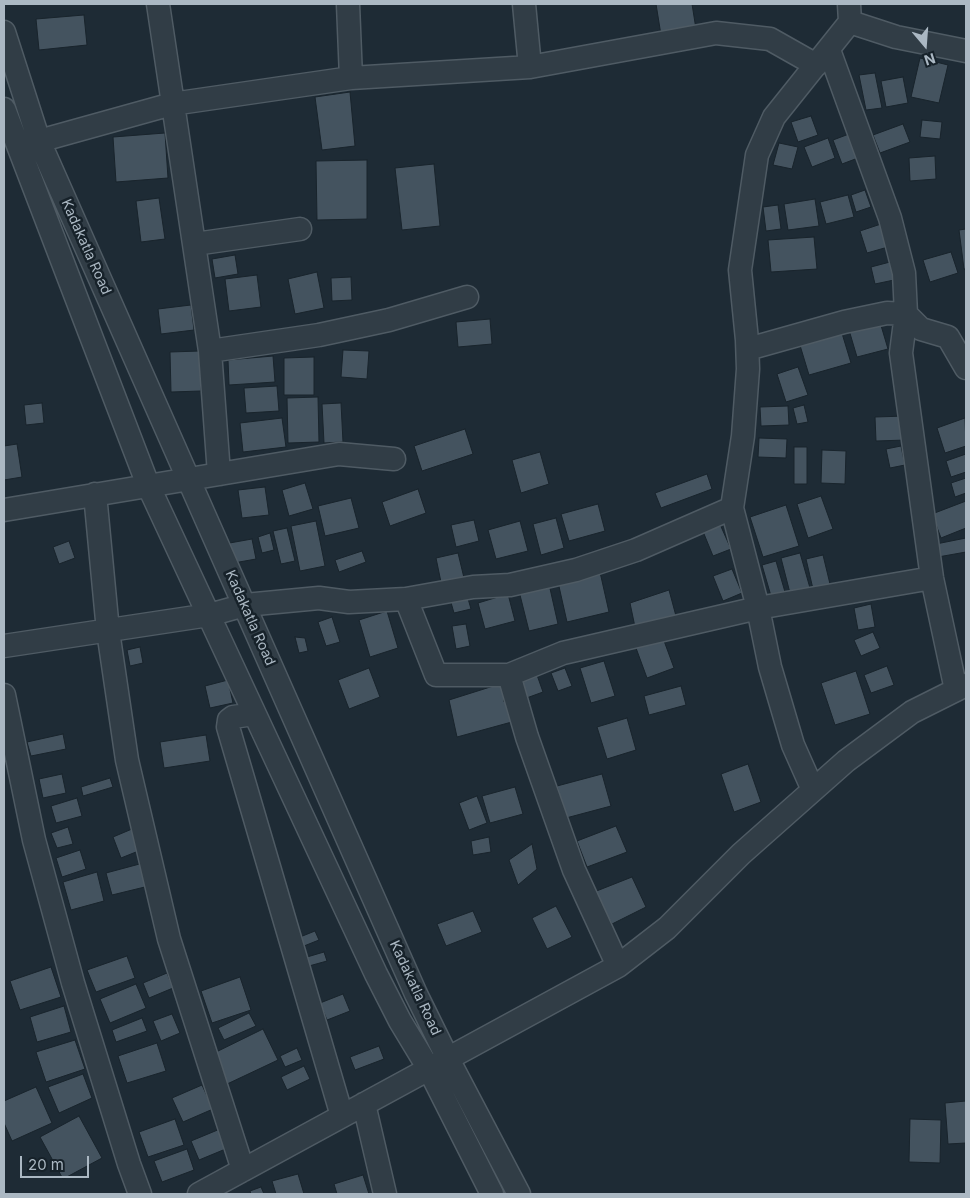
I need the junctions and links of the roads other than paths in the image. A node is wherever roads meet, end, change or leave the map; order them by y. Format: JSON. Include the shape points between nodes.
{"nodes":[{"id":1,"x":158,"y":4,"type":"edge"},
{"id":2,"x":348,"y":4,"type":"edge"},
{"id":3,"x":524,"y":4,"type":"edge"},
{"id":4,"x":850,"y":13,"type":"edge"},
{"id":5,"x":4,"y":32,"type":"edge"},
{"id":6,"x":966,"y":52,"type":"edge"},
{"id":7,"x":822,"y":58,"type":"junction"},
{"id":8,"x":530,"y":67,"type":"junction"},
{"id":9,"x":351,"y":78,"type":"junction"},
{"id":10,"x":172,"y":104,"type":"junction"},
{"id":11,"x":4,"y":109,"type":"edge"},
{"id":12,"x":40,"y":142,"type":"junction"},
{"id":13,"x":300,"y":229,"type":"dead end"},
{"id":14,"x":195,"y":244,"type":"junction"},
{"id":15,"x":467,"y":298,"type":"dead end"},
{"id":16,"x":906,"y":314,"type":"junction"},
{"id":17,"x":957,"y":335,"type":"edge"},
{"id":18,"x":748,"y":349,"type":"junction"},
{"id":19,"x":210,"y":351,"type":"junction"},
{"id":20,"x":966,"y":368,"type":"edge"},
{"id":21,"x":394,"y":459,"type":"dead end"},
{"id":22,"x":219,"y":474,"type":"junction"},
{"id":23,"x":188,"y":478,"type":"junction"},
{"id":24,"x":148,"y":485,"type":"junction"},
{"id":25,"x":94,"y":494,"type":"junction"},
{"id":26,"x":732,"y":508,"type":"junction"},
{"id":27,"x":4,"y":510,"type":"edge"},
{"id":28,"x":932,"y":578,"type":"junction"},
{"id":29,"x":406,"y":598,"type":"junction"},
{"id":30,"x":244,"y":605,"type":"junction"},
{"id":31,"x":758,"y":608,"type":"junction"},
{"id":32,"x":209,"y":615,"type":"junction"},
{"id":33,"x":108,"y":631,"type":"junction"},
{"id":34,"x":4,"y":646,"type":"edge"},
{"id":35,"x":509,"y":674,"type":"junction"},
{"id":36,"x":961,"y":687,"type":"edge"},
{"id":37,"x":4,"y":695,"type":"edge"},
{"id":38,"x":254,"y":714,"type":"junction"},
{"id":39,"x":813,"y":790,"type":"junction"},
{"id":40,"x":618,"y":966,"type":"junction"},
{"id":41,"x":438,"y":1064,"type":"junction"},
{"id":42,"x":364,"y":1104,"type":"junction"},
{"id":43,"x":342,"y":1116,"type":"junction"},
{"id":44,"x":243,"y":1170,"type":"junction"},
{"id":45,"x":140,"y":1194,"type":"edge"},
{"id":46,"x":199,"y":1194,"type":"edge"},
{"id":47,"x":385,"y":1194,"type":"edge"},
{"id":48,"x":492,"y":1194,"type":"edge"},
{"id":49,"x":519,"y":1194,"type":"edge"}],
"edges":[{"from":1,"to":10,"type":"street"},
{"from":2,"to":9,"type":"street"},
{"from":3,"to":8,"type":"street"},
{"from":4,"to":6,"type":"street","via":[[896,37]]},
{"from":4,"to":7,"type":"street"},
{"from":5,"to":12,"type":"street","name":"Kadakatla Road"},
{"from":7,"to":8,"type":"street","via":[[770,39],[716,33]]},
{"from":7,"to":16,"type":"street","via":[[890,218],[904,273]]},
{"from":7,"to":18,"type":"street","via":[[774,117],[757,155],[740,270]]},
{"from":8,"to":9,"type":"street"},
{"from":9,"to":10,"type":"street"},
{"from":10,"to":12,"type":"street"},
{"from":10,"to":14,"type":"street"},
{"from":11,"to":24,"type":"street","name":"Kadakatla Road"},
{"from":12,"to":23,"type":"street","name":"Kadakatla Road"},
{"from":13,"to":14,"type":"street"},
{"from":14,"to":19,"type":"street"},
{"from":15,"to":19,"type":"street","via":[[319,335]]},
{"from":16,"to":17,"type":"street","via":[[921,329]]},
{"from":16,"to":18,"type":"street","via":[[887,313],[844,322]]},
{"from":16,"to":28,"type":"street","via":[[901,354]]},
{"from":17,"to":20,"type":"street"},
{"from":18,"to":26,"type":"street","via":[[743,436]]},
{"from":19,"to":22,"type":"street"},
{"from":21,"to":22,"type":"street","via":[[339,454]]},
{"from":22,"to":23,"type":"street"},
{"from":23,"to":24,"type":"street"},
{"from":23,"to":30,"type":"street","name":"Kadakatla Road"},
{"from":24,"to":25,"type":"street"},
{"from":24,"to":32,"type":"street","name":"Kadakatla Road"},
{"from":25,"to":27,"type":"street"},
{"from":25,"to":33,"type":"street"},
{"from":26,"to":29,"type":"street","via":[[636,550],[576,570],[510,585],[473,587]]},
{"from":26,"to":31,"type":"street"},
{"from":28,"to":31,"type":"street"},
{"from":28,"to":36,"type":"street"},
{"from":29,"to":30,"type":"street","via":[[349,602],[319,598]]},
{"from":29,"to":35,"type":"street","via":[[436,675]]},
{"from":30,"to":32,"type":"street"},
{"from":30,"to":41,"type":"street","name":"Kadakatla Road","via":[[416,994]]},
{"from":31,"to":35,"type":"street","via":[[563,653]]},
{"from":31,"to":39,"type":"street","via":[[782,710]]},
{"from":32,"to":33,"type":"street"},
{"from":32,"to":38,"type":"street","name":"Kadakatla Road"},
{"from":33,"to":34,"type":"street"},
{"from":33,"to":44,"type":"street","via":[[127,760],[169,939]]},
{"from":35,"to":40,"type":"street","via":[[527,737],[574,870]]},
{"from":36,"to":39,"type":"street","via":[[912,712],[846,760]]},
{"from":37,"to":45,"type":"street","via":[[34,840],[73,983]]},
{"from":38,"to":41,"type":"street","name":"Kadakatla Road","via":[[400,1021]]},
{"from":38,"to":43,"type":"street","via":[[233,717],[228,727]]},
{"from":39,"to":40,"type":"street","via":[[741,854],[667,928]]},
{"from":40,"to":41,"type":"street"},
{"from":41,"to":42,"type":"street"},
{"from":41,"to":48,"type":"street","name":"Kadakatla Road"},
{"from":41,"to":49,"type":"street","name":"Kadakatla Road"},
{"from":42,"to":43,"type":"street"},
{"from":42,"to":47,"type":"street"},
{"from":43,"to":44,"type":"street"},
{"from":44,"to":46,"type":"street"}]}
